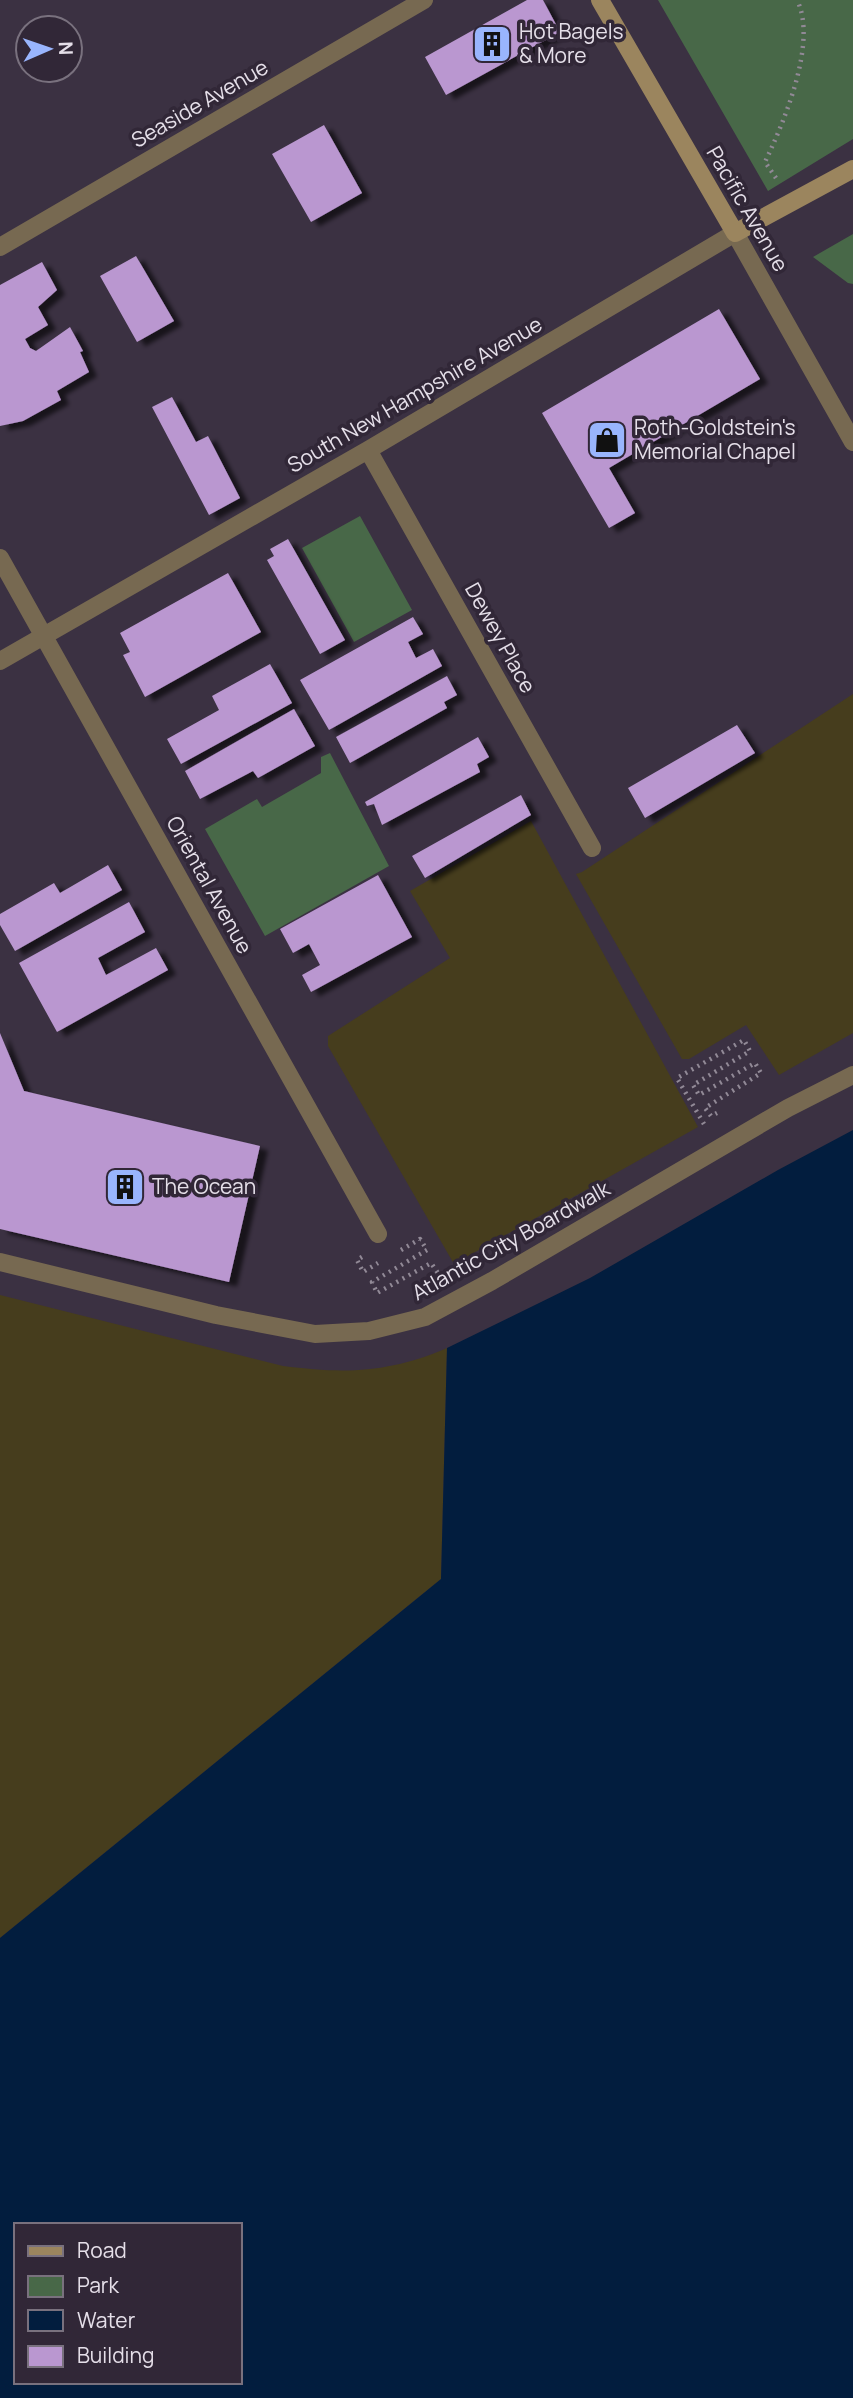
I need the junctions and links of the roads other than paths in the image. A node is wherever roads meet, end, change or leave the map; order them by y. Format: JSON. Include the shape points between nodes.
{"nodes":[{"id":1,"x":424,"y":0,"type":"edge"},
{"id":2,"x":600,"y":0,"type":"edge"},
{"id":3,"x":853,"y":169,"type":"edge"},
{"id":4,"x":735,"y":233,"type":"junction"},
{"id":5,"x":0,"y":247,"type":"edge"},
{"id":6,"x":853,"y":442,"type":"edge"},
{"id":7,"x":368,"y":450,"type":"junction"},
{"id":8,"x":0,"y":558,"type":"edge"},
{"id":9,"x":44,"y":635,"type":"junction"},
{"id":10,"x":0,"y":661,"type":"edge"},
{"id":11,"x":592,"y":848,"type":"dead end"},
{"id":12,"x":853,"y":1075,"type":"edge"},
{"id":13,"x":378,"y":1234,"type":"dead end"},
{"id":14,"x":0,"y":1262,"type":"edge"}],
"edges":[{"from":1,"to":5,"type":"street","name":"Seaside Avenue"},
{"from":2,"to":4,"type":"street","name":"Pacific Avenue"},
{"from":3,"to":4,"type":"street","name":"South New Hampshire Avenue"},
{"from":4,"to":6,"type":"street","name":"Pacific Avenue"},
{"from":4,"to":7,"type":"street","name":"South New Hampshire Avenue"},
{"from":7,"to":9,"type":"street","name":"South New Hampshire Avenue"},
{"from":7,"to":11,"type":"street","name":"Dewey Place"},
{"from":8,"to":9,"type":"street","name":"Oriental Avenue"},
{"from":9,"to":10,"type":"street","name":"South New Hampshire Avenue"},
{"from":9,"to":13,"type":"street","name":"Oriental Avenue"},
{"from":12,"to":14,"type":"street","name":"Atlantic City Boardwalk","via":[[425,1317],[369,1331],[315,1334],[216,1315]]}]}
